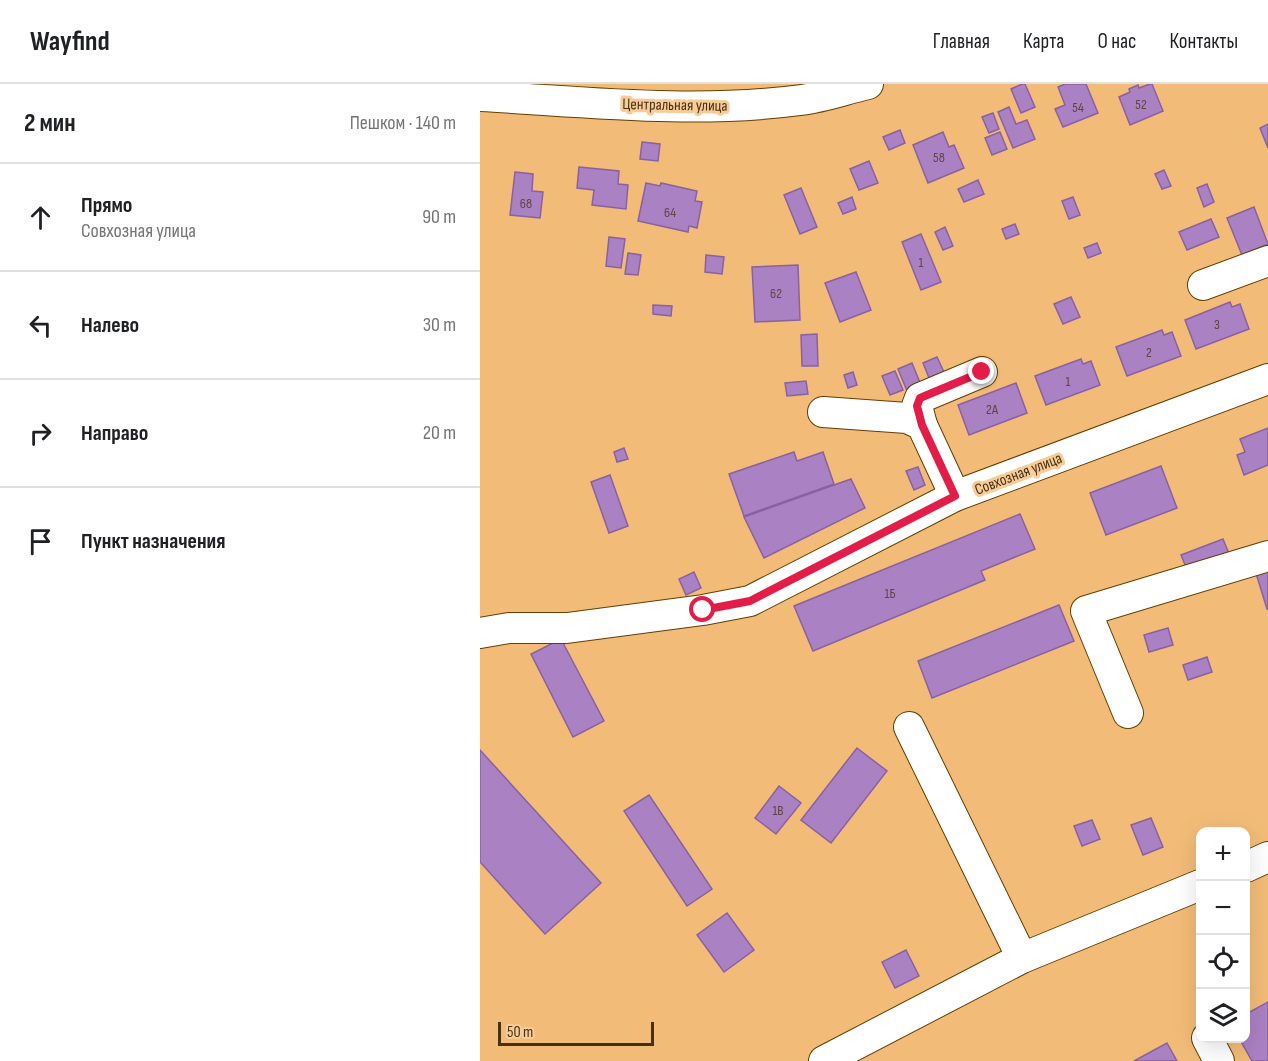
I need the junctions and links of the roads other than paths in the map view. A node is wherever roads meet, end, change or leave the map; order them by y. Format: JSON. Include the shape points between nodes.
{"nodes":[{"id":1,"x":868,"y":84,"type":"edge"},
{"id":2,"x":480,"y":96,"type":"edge"},
{"id":3,"x":1268,"y":261,"type":"edge"},
{"id":4,"x":1203,"y":285,"type":"dead end"},
{"id":5,"x":982,"y":372,"type":"dead end"},
{"id":6,"x":1268,"y":379,"type":"edge"},
{"id":7,"x":823,"y":412,"type":"dead end"},
{"id":8,"x":922,"y":425,"type":"junction"},
{"id":9,"x":955,"y":496,"type":"junction"},
{"id":10,"x":1268,"y":556,"type":"edge"},
{"id":11,"x":480,"y":633,"type":"edge"},
{"id":12,"x":1128,"y":713,"type":"dead end"},
{"id":13,"x":909,"y":727,"type":"dead end"},
{"id":14,"x":1268,"y":857,"type":"edge"},
{"id":15,"x":1250,"y":865,"type":"edge"},
{"id":16,"x":1196,"y":887,"type":"edge"},
{"id":17,"x":1022,"y":958,"type":"junction"},
{"id":18,"x":1209,"y":1043,"type":"edge"},
{"id":19,"x":824,"y":1061,"type":"edge"},
{"id":20,"x":1219,"y":1061,"type":"edge"}],
"edges":[{"from":1,"to":2,"type":"street","name":"Центральная улица","via":[[803,100],[748,105],[675,107]]},
{"from":3,"to":4,"type":"street"},
{"from":5,"to":8,"type":"street","via":[[920,398],[917,406]]},
{"from":6,"to":9,"type":"street","name":"Совхозная улица"},
{"from":7,"to":8,"type":"street","via":[[907,418]]},
{"from":8,"to":9,"type":"street"},
{"from":9,"to":11,"type":"street","name":"Совхозная улица","via":[[750,601],[567,628],[509,628]]},
{"from":10,"to":12,"type":"street","via":[[1086,611]]},
{"from":13,"to":17,"type":"street"},
{"from":14,"to":15,"type":"street"},
{"from":16,"to":17,"type":"street"},
{"from":17,"to":19,"type":"street"},
{"from":18,"to":20,"type":"street"}]}
